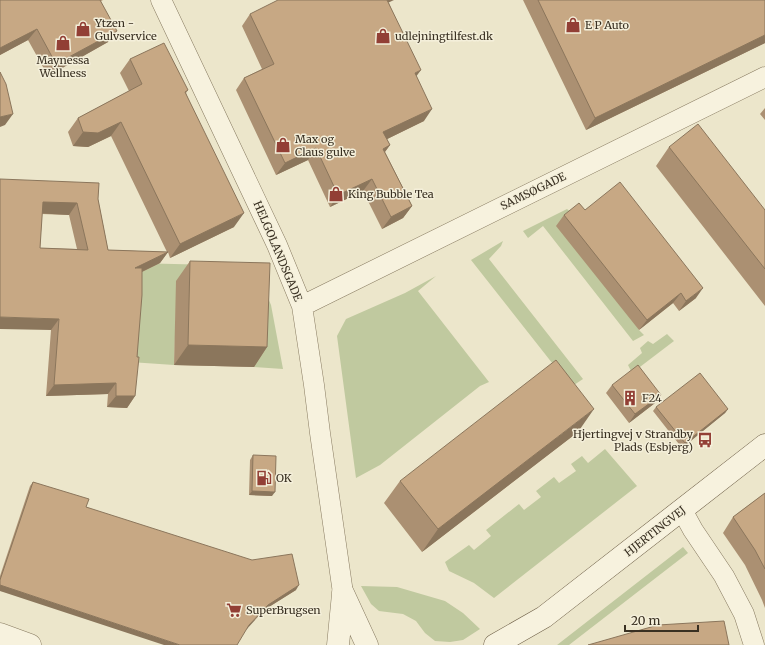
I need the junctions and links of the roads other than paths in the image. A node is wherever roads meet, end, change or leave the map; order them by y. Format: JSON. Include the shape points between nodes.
{"nodes":[{"id":1,"x":161,"y":0,"type":"edge"},
{"id":2,"x":765,"y":77,"type":"edge"},
{"id":3,"x":302,"y":306,"type":"junction"},
{"id":4,"x":765,"y":445,"type":"edge"},
{"id":5,"x":682,"y":510,"type":"junction"},
{"id":6,"x":343,"y":593,"type":"junction"},
{"id":7,"x":544,"y":618,"type":"junction"},
{"id":8,"x":0,"y":634,"type":"edge"},
{"id":9,"x":30,"y":645,"type":"edge"},
{"id":10,"x":338,"y":645,"type":"edge"},
{"id":11,"x":366,"y":645,"type":"edge"},
{"id":12,"x":495,"y":645,"type":"edge"},
{"id":13,"x":521,"y":645,"type":"edge"},
{"id":14,"x":754,"y":645,"type":"edge"}],
"edges":[{"from":1,"to":3,"type":"street","name":"HELGOLANDSGADE","via":[[277,245]]},
{"from":2,"to":3,"type":"street","name":"SAMSØGADE"},
{"from":3,"to":6,"type":"street","name":"HELGOLANDSGADE"},
{"from":4,"to":5,"type":"main road","name":"HJERTINGVEJ"},
{"from":5,"to":7,"type":"main road","name":"HJERTINGVEJ"},
{"from":5,"to":14,"type":"street","via":[[731,589],[744,614]]},
{"from":6,"to":10,"type":"main road","name":"HELGOLANDSGADE"},
{"from":6,"to":11,"type":"main road","name":"HELGOLANDSGADE"},
{"from":7,"to":12,"type":"main road","name":"HJERTINGVEJ"},
{"from":7,"to":13,"type":"main road","name":"HJERTINGVEJ"},
{"from":8,"to":9,"type":"main road"}]}
